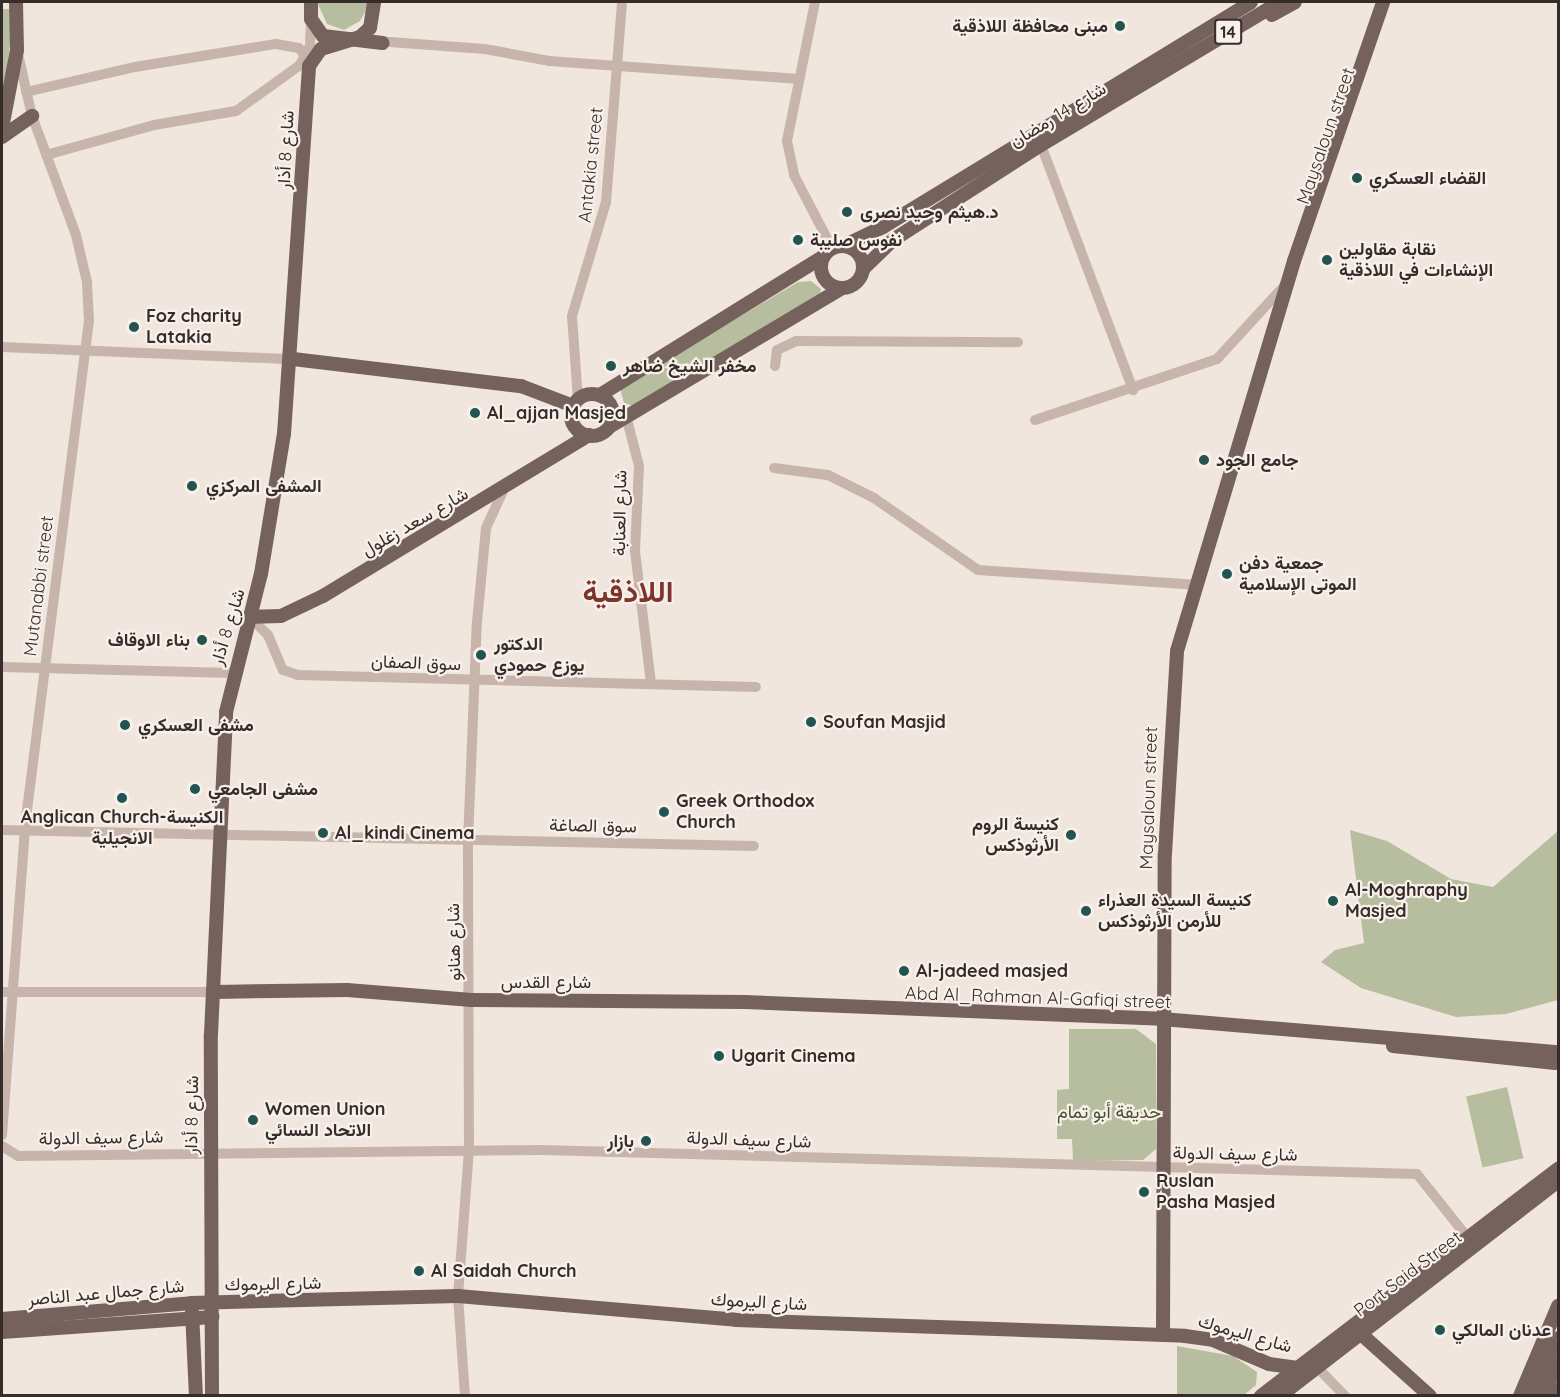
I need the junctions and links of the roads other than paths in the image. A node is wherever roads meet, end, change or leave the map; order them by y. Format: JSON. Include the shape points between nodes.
{"nodes":[{"id":1,"x":16,"y":2,"type":"edge"},
{"id":2,"x":311,"y":2,"type":"edge"},
{"id":3,"x":374,"y":2,"type":"edge"},
{"id":4,"x":622,"y":2,"type":"edge"},
{"id":5,"x":815,"y":2,"type":"edge"},
{"id":6,"x":1242,"y":2,"type":"edge"},
{"id":7,"x":1251,"y":2,"type":"edge"},
{"id":8,"x":1280,"y":2,"type":"edge"},
{"id":9,"x":1295,"y":2,"type":"edge"},
{"id":10,"x":1383,"y":2,"type":"edge"},
{"id":11,"x":1392,"y":2,"type":"edge"},
{"id":12,"x":311,"y":19,"type":"junction"},
{"id":13,"x":370,"y":28,"type":"junction"},
{"id":14,"x":344,"y":42,"type":"junction"},
{"id":15,"x":383,"y":43,"type":"junction"},
{"id":16,"x":17,"y":50,"type":"junction"},
{"id":17,"x":308,"y":60,"type":"junction"},
{"id":18,"x":617,"y":65,"type":"junction"},
{"id":19,"x":1144,"y":75,"type":"junction"},
{"id":20,"x":799,"y":79,"type":"junction"},
{"id":21,"x":26,"y":92,"type":"junction"},
{"id":22,"x":32,"y":116,"type":"junction"},
{"id":23,"x":2,"y":128,"type":"edge"},
{"id":24,"x":2,"y":137,"type":"edge"},
{"id":25,"x":1041,"y":145,"type":"junction"},
{"id":26,"x":46,"y":155,"type":"junction"},
{"id":27,"x":833,"y":250,"type":"junction"},
{"id":28,"x":863,"y":269,"type":"junction"},
{"id":29,"x":1289,"y":280,"type":"junction"},
{"id":30,"x":842,"y":288,"type":"junction"},
{"id":31,"x":1018,"y":342,"type":"dead end"},
{"id":32,"x":2,"y":348,"type":"edge"},
{"id":33,"x":84,"y":351,"type":"junction"},
{"id":34,"x":293,"y":359,"type":"junction"},
{"id":35,"x":775,"y":366,"type":"dead end"},
{"id":36,"x":1133,"y":390,"type":"junction"},
{"id":37,"x":600,"y":395,"type":"junction"},
{"id":38,"x":575,"y":403,"type":"junction"},
{"id":39,"x":626,"y":416,"type":"junction"},
{"id":40,"x":1035,"y":420,"type":"dead end"},
{"id":41,"x":609,"y":427,"type":"junction"},
{"id":42,"x":589,"y":435,"type":"junction"},
{"id":43,"x":774,"y":468,"type":"dead end"},
{"id":44,"x":503,"y":491,"type":"junction"},
{"id":45,"x":1198,"y":585,"type":"junction"},
{"id":46,"x":250,"y":617,"type":"junction"},
{"id":47,"x":2,"y":667,"type":"edge"},
{"id":48,"x":45,"y":669,"type":"junction"},
{"id":49,"x":232,"y":673,"type":"junction"},
{"id":50,"x":475,"y":682,"type":"junction"},
{"id":51,"x":651,"y":683,"type":"junction"},
{"id":52,"x":756,"y":687,"type":"dead end"},
{"id":53,"x":2,"y":830,"type":"edge"},
{"id":54,"x":26,"y":830,"type":"junction"},
{"id":55,"x":217,"y":834,"type":"junction"},
{"id":56,"x":468,"y":842,"type":"junction"},
{"id":57,"x":754,"y":846,"type":"dead end"},
{"id":58,"x":2,"y":992,"type":"edge"},
{"id":59,"x":213,"y":992,"type":"junction"},
{"id":60,"x":15,"y":993,"type":"junction"},
{"id":61,"x":472,"y":999,"type":"junction"},
{"id":62,"x":745,"y":1002,"type":"joint"},
{"id":63,"x":1162,"y":1019,"type":"junction"},
{"id":64,"x":1557,"y":1057,"type":"edge"},
{"id":65,"x":2,"y":1135,"type":"edge"},
{"id":66,"x":2,"y":1146,"type":"edge"},
{"id":67,"x":211,"y":1151,"type":"junction"},
{"id":68,"x":468,"y":1151,"type":"junction"},
{"id":69,"x":1163,"y":1169,"type":"junction"},
{"id":70,"x":1558,"y":1169,"type":"edge"},
{"id":71,"x":1558,"y":1181,"type":"edge"},
{"id":72,"x":1468,"y":1238,"type":"junction"},
{"id":73,"x":458,"y":1296,"type":"junction"},
{"id":74,"x":191,"y":1304,"type":"junction"},
{"id":75,"x":1558,"y":1306,"type":"edge"},
{"id":76,"x":212,"y":1310,"type":"junction"},
{"id":77,"x":192,"y":1318,"type":"junction"},
{"id":78,"x":2,"y":1319,"type":"edge"},
{"id":79,"x":2,"y":1332,"type":"edge"},
{"id":80,"x":1360,"y":1333,"type":"junction"},
{"id":81,"x":1163,"y":1335,"type":"junction"},
{"id":82,"x":1558,"y":1338,"type":"edge"},
{"id":83,"x":1558,"y":1364,"type":"edge"},
{"id":84,"x":1316,"y":1366,"type":"junction"},
{"id":85,"x":1298,"y":1368,"type":"junction"},
{"id":86,"x":1558,"y":1390,"type":"edge"},
{"id":87,"x":196,"y":1395,"type":"edge"},
{"id":88,"x":212,"y":1395,"type":"edge"},
{"id":89,"x":465,"y":1395,"type":"edge"},
{"id":90,"x":1262,"y":1395,"type":"edge"},
{"id":91,"x":1280,"y":1395,"type":"edge"},
{"id":92,"x":1345,"y":1395,"type":"edge"},
{"id":93,"x":1431,"y":1395,"type":"edge"},
{"id":94,"x":1520,"y":1395,"type":"edge"},
{"id":95,"x":1531,"y":1395,"type":"edge"},
{"id":96,"x":1543,"y":1395,"type":"edge"},
{"id":97,"x":1556,"y":1395,"type":"edge"}],
"edges":[{"from":1,"to":16,"type":"main road"},
{"from":2,"to":12,"type":"main road"},
{"from":3,"to":13,"type":"main road"},
{"from":4,"to":18,"type":"street","name":"Antakia street"},
{"from":5,"to":20,"type":"street"},
{"from":6,"to":19,"type":"main road","via":[[1164,44]]},
{"from":7,"to":19,"type":"main road","name":"شارع 14 رمضان","number":"14","via":[[1161,52]]},
{"from":8,"to":19,"type":"main road","name":"شارع 14 رمضان","number":"14","via":[[1175,62]]},
{"from":9,"to":19,"type":"main road","via":[[1180,69]]},
{"from":10,"to":29,"type":"main road","name":"Maysaloun street"},
{"from":11,"to":29,"type":"main road","name":"Maysaloun street","via":[[1307,251]]},
{"from":12,"to":14,"type":"main road","via":[[323,36]]},
{"from":12,"to":17,"type":"street"},
{"from":13,"to":14,"type":"main road"},
{"from":13,"to":15,"type":"street"},
{"from":14,"to":15,"type":"main road"},
{"from":14,"to":17,"type":"main road","via":[[321,49]]},
{"from":15,"to":18,"type":"street"},
{"from":16,"to":21,"type":"street","name":"Mutanabbi street"},
{"from":16,"to":23,"type":"main road"},
{"from":17,"to":21,"type":"street","via":[[276,44],[135,67]]},
{"from":17,"to":26,"type":"street","via":[[236,111],[154,124]]},
{"from":17,"to":34,"type":"main road","name":"شارع 8 أذار"},
{"from":18,"to":20,"type":"street"},
{"from":18,"to":38,"type":"street","name":"Antakia street","via":[[601,228],[572,316]]},
{"from":19,"to":25,"type":"main road","name":"شارع 14 رمضان"},
{"from":19,"to":27,"type":"main road","name":"شارع 14 رمضان","via":[[883,227]]},
{"from":20,"to":27,"type":"street","via":[[786,128],[789,156]]},
{"from":21,"to":22,"type":"street","name":"Mutanabbi street"},
{"from":22,"to":24,"type":"main road"},
{"from":22,"to":26,"type":"street","name":"Mutanabbi street"},
{"from":25,"to":28,"type":"main road","name":"شارع 14 رمضان","via":[[893,240]]},
{"from":25,"to":36,"type":"street"},
{"from":26,"to":33,"type":"street","name":"Mutanabbi street","via":[[87,282]]},
{"from":27,"to":28,"type":"main road","via":[[860,256]]},
{"from":27,"to":30,"type":"main road","via":[[823,278]]},
{"from":27,"to":37,"type":"main road"},
{"from":28,"to":30,"type":"main road","via":[[853,284]]},
{"from":29,"to":36,"type":"street","via":[[1217,359]]},
{"from":29,"to":45,"type":"main road","name":"Maysaloun street"},
{"from":30,"to":39,"type":"main road"},
{"from":31,"to":35,"type":"street","via":[[796,341],[777,350]]},
{"from":32,"to":33,"type":"street"},
{"from":33,"to":34,"type":"street"},
{"from":33,"to":48,"type":"street","name":"Mutanabbi street"},
{"from":34,"to":38,"type":"main road","via":[[521,386]]},
{"from":34,"to":46,"type":"main road","name":"شارع 8 أذار"},
{"from":36,"to":40,"type":"street"},
{"from":37,"to":38,"type":"main road"},
{"from":37,"to":41,"type":"main road","via":[[611,405]]},
{"from":38,"to":42,"type":"main road","via":[[572,421]]},
{"from":39,"to":41,"type":"main road"},
{"from":39,"to":51,"type":"street","name":"شارع العنابة","via":[[639,466],[635,550]]},
{"from":41,"to":42,"type":"main road"},
{"from":42,"to":44,"type":"main road","name":"شارع سعد زغلول"},
{"from":43,"to":45,"type":"street","via":[[828,475],[874,498],[978,570]]},
{"from":44,"to":46,"type":"main road","name":"شارع سعد زغلول","via":[[323,596],[281,616]]},
{"from":44,"to":50,"type":"street","name":"شارع هنانو","via":[[492,509],[483,545]]},
{"from":45,"to":63,"type":"main road","name":"Maysaloun street","via":[[1180,636],[1173,681]]},
{"from":46,"to":49,"type":"main road","name":"شارع 8 أذار"},
{"from":46,"to":50,"type":"street","name":"سوق الصفان","via":[[268,635],[288,674]]},
{"from":47,"to":48,"type":"street"},
{"from":48,"to":49,"type":"street"},
{"from":48,"to":54,"type":"street","name":"Mutanabbi street"},
{"from":49,"to":55,"type":"main road","name":"شارع 8 أذار"},
{"from":50,"to":51,"type":"street","name":"سوق الصفان"},
{"from":50,"to":56,"type":"street","name":"شارع هنانو"},
{"from":51,"to":52,"type":"street","name":"سوق الصفان"},
{"from":53,"to":54,"type":"street","name":"سوق الصاغة"},
{"from":54,"to":55,"type":"street","name":"سوق الصاغة"},
{"from":54,"to":60,"type":"street","name":"Mutanabbi street"},
{"from":55,"to":56,"type":"street","name":"سوق الصاغة"},
{"from":55,"to":59,"type":"main road","name":"شارع 8 أذار"},
{"from":56,"to":57,"type":"street","name":"سوق الصاغة"},
{"from":56,"to":61,"type":"street","name":"شارع هنانو"},
{"from":58,"to":60,"type":"street"},
{"from":59,"to":60,"type":"street"},
{"from":59,"to":61,"type":"main road","name":"شارع القدس","via":[[347,990]]},
{"from":59,"to":67,"type":"main road","name":"شارع 8 أذار"},
{"from":60,"to":65,"type":"street","name":"Mutanabbi street"},
{"from":61,"to":62,"type":"main road","name":"شارع القدس"},
{"from":61,"to":68,"type":"street","name":"شارع هنانو"},
{"from":62,"to":63,"type":"main road","name":"Abd Al_Rahman Al-Gafiqi street"},
{"from":63,"to":64,"type":"main road","name":"Abd Al_Rahman Al-Gafiqi street","via":[[1329,1034],[1384,1046]]},
{"from":63,"to":69,"type":"main road","name":"Maysaloun street"},
{"from":66,"to":67,"type":"street","name":"شارع سيف الدولة","via":[[18,1156]]},
{"from":67,"to":68,"type":"street","name":"شارع سيف الدولة"},
{"from":67,"to":76,"type":"main road","name":"شارع 8 أذار"},
{"from":68,"to":69,"type":"street","name":"شارع سيف الدولة","via":[[741,1155]]},
{"from":68,"to":73,"type":"street","name":"شارع هنانو"},
{"from":69,"to":72,"type":"street","name":"شارع سيف الدولة","via":[[1417,1174]]},
{"from":69,"to":81,"type":"main road","name":"Maysaloun street"},
{"from":70,"to":72,"type":"main road"},
{"from":71,"to":80,"type":"main road","name":"Port Said Street"},
{"from":72,"to":85,"type":"main road"},
{"from":73,"to":76,"type":"main road","name":"شارع اليرموك"},
{"from":73,"to":81,"type":"main road","name":"شارع اليرموك","via":[[736,1320]]},
{"from":73,"to":89,"type":"street","name":"شارع هنانو"},
{"from":74,"to":76,"type":"main road","name":"شارع جمال عبد الناصر"},
{"from":74,"to":77,"type":"main road"},
{"from":74,"to":78,"type":"main road","name":"شارع جمال عبد الناصر"},
{"from":75,"to":94,"type":"main road"},
{"from":76,"to":77,"type":"main road","name":"شارع جمال عبد الناصر"},
{"from":76,"to":88,"type":"main road","name":"شارع 8 أذار"},
{"from":77,"to":79,"type":"main road","name":"شارع جمال عبد الناصر"},
{"from":77,"to":87,"type":"main road"},
{"from":80,"to":84,"type":"main road","name":"Port Said Street"},
{"from":80,"to":93,"type":"main road"},
{"from":81,"to":85,"type":"main road","name":"شارع اليرموك","via":[[1213,1340],[1269,1364]]},
{"from":82,"to":95,"type":"main road"},
{"from":83,"to":96,"type":"main road"},
{"from":84,"to":91,"type":"main road","name":"Port Said Street"},
{"from":84,"to":92,"type":"street"},
{"from":85,"to":90,"type":"main road"},
{"from":86,"to":97,"type":"main road"}]}
